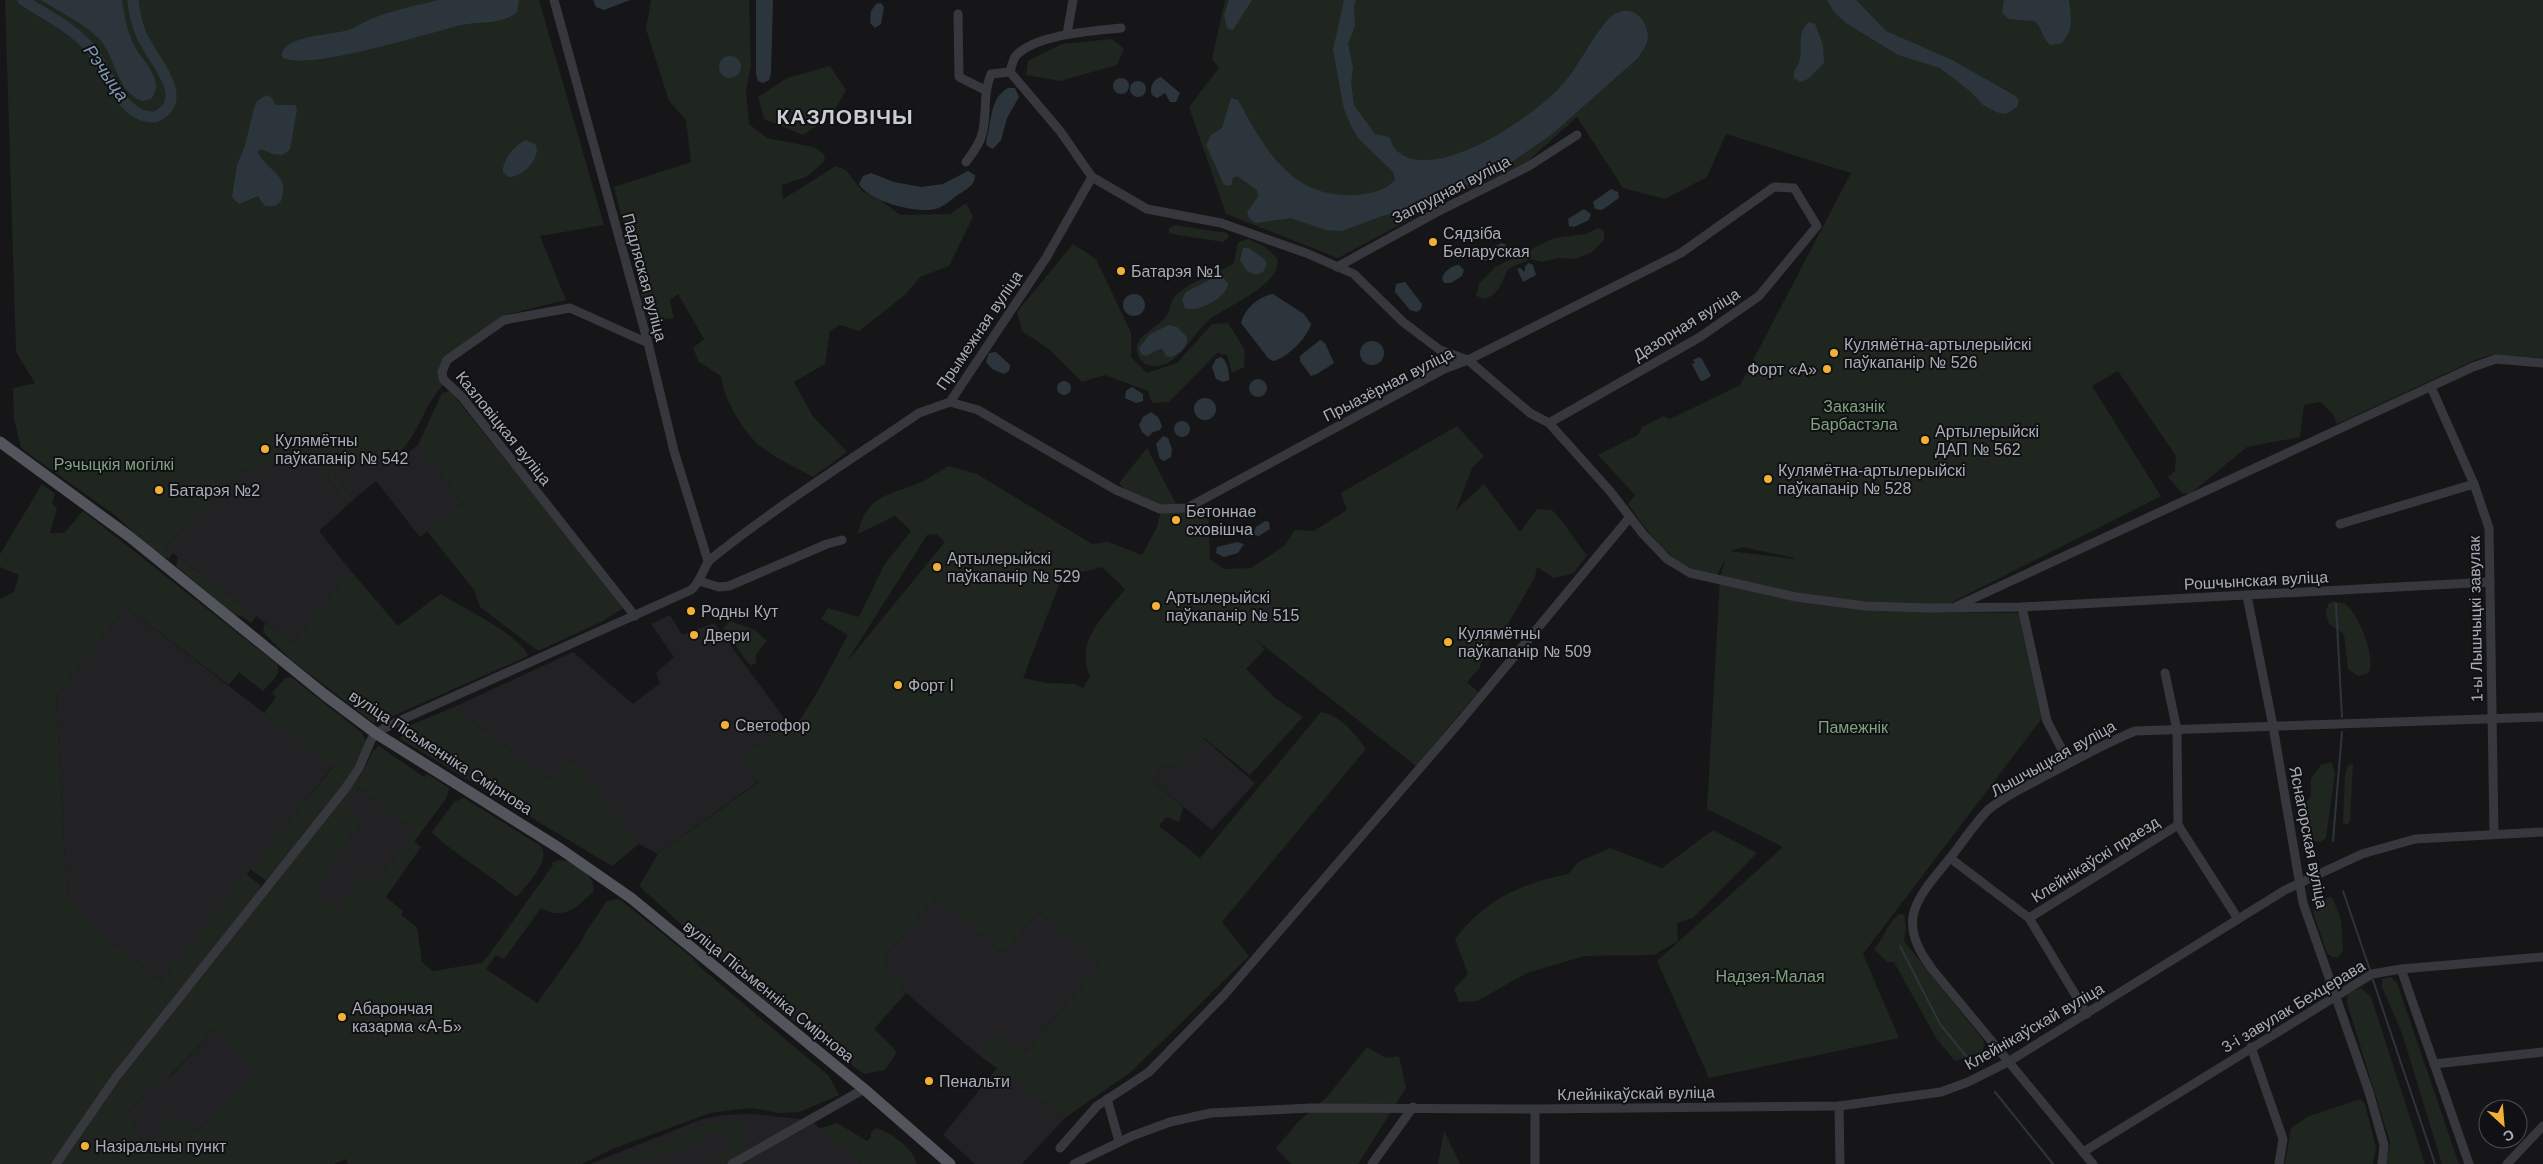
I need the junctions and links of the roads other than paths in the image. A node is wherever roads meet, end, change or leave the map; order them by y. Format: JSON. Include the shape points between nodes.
{"nodes":[{"id":1,"x":554,"y":0,"type":"edge"},
{"id":2,"x":1073,"y":0,"type":"edge"},
{"id":3,"x":958,"y":14,"type":"dead end"},
{"id":4,"x":1121,"y":28,"type":"dead end"},
{"id":5,"x":1067,"y":34,"type":"junction"},
{"id":6,"x":1010,"y":72,"type":"junction"},
{"id":7,"x":985,"y":90,"type":"junction"},
{"id":8,"x":1577,"y":135,"type":"dead end"},
{"id":9,"x":966,"y":162,"type":"dead end"},
{"id":10,"x":1092,"y":177,"type":"junction"},
{"id":11,"x":1817,"y":226,"type":"joint"},
{"id":12,"x":1337,"y":267,"type":"junction"},
{"id":13,"x":648,"y":343,"type":"junction"},
{"id":14,"x":1468,"y":360,"type":"junction"},
{"id":15,"x":2543,"y":363,"type":"edge"},
{"id":16,"x":2431,"y":387,"type":"junction"},
{"id":17,"x":950,"y":402,"type":"junction"},
{"id":18,"x":1550,"y":423,"type":"junction"},
{"id":19,"x":0,"y":442,"type":"edge"},
{"id":20,"x":2474,"y":484,"type":"junction"},
{"id":21,"x":1630,"y":517,"type":"junction"},
{"id":22,"x":2340,"y":524,"type":"dead end"},
{"id":23,"x":842,"y":540,"type":"dead end"},
{"id":24,"x":708,"y":561,"type":"junction"},
{"id":25,"x":699,"y":581,"type":"junction"},
{"id":26,"x":2490,"y":582,"type":"junction"},
{"id":27,"x":2247,"y":596,"type":"junction"},
{"id":28,"x":2022,"y":607,"type":"junction"},
{"id":29,"x":1952,"y":608,"type":"junction"},
{"id":30,"x":635,"y":616,"type":"junction"},
{"id":31,"x":2165,"y":673,"type":"dead end"},
{"id":32,"x":2543,"y":717,"type":"edge"},
{"id":33,"x":2491,"y":719,"type":"junction"},
{"id":34,"x":2273,"y":726,"type":"junction"},
{"id":35,"x":2177,"y":730,"type":"junction"},
{"id":36,"x":377,"y":734,"type":"junction"},
{"id":37,"x":2069,"y":763,"type":"junction"},
{"id":38,"x":2178,"y":825,"type":"junction"},
{"id":39,"x":2543,"y":832,"type":"edge"},
{"id":40,"x":2494,"y":833,"type":"junction"},
{"id":41,"x":1950,"y":858,"type":"junction"},
{"id":42,"x":2299,"y":883,"type":"junction"},
{"id":43,"x":2028,"y":918,"type":"junction"},
{"id":44,"x":2238,"y":919,"type":"junction"},
{"id":45,"x":2543,"y":957,"type":"edge"},
{"id":46,"x":2402,"y":969,"type":"junction"},
{"id":47,"x":2336,"y":994,"type":"junction"},
{"id":48,"x":2087,"y":1014,"type":"junction"},
{"id":49,"x":2251,"y":1047,"type":"junction"},
{"id":50,"x":2543,"y":1052,"type":"edge"},
{"id":51,"x":2008,"y":1062,"type":"junction"},
{"id":52,"x":2434,"y":1064,"type":"junction"},
{"id":53,"x":864,"y":1089,"type":"junction"},
{"id":54,"x":1107,"y":1100,"type":"junction"},
{"id":55,"x":1839,"y":1106,"type":"junction"},
{"id":56,"x":1413,"y":1107,"type":"junction"},
{"id":57,"x":1536,"y":1109,"type":"junction"},
{"id":58,"x":2543,"y":1126,"type":"edge"},
{"id":59,"x":1118,"y":1141,"type":"junction"},
{"id":60,"x":1060,"y":1148,"type":"dead end"},
{"id":61,"x":2083,"y":1152,"type":"junction"},
{"id":62,"x":56,"y":1164,"type":"edge"},
{"id":63,"x":732,"y":1164,"type":"edge"},
{"id":64,"x":950,"y":1164,"type":"edge"},
{"id":65,"x":1074,"y":1164,"type":"edge"},
{"id":66,"x":1372,"y":1164,"type":"edge"},
{"id":67,"x":1535,"y":1164,"type":"edge"},
{"id":68,"x":1840,"y":1164,"type":"edge"},
{"id":69,"x":2093,"y":1164,"type":"edge"},
{"id":70,"x":2279,"y":1164,"type":"edge"},
{"id":71,"x":2382,"y":1164,"type":"edge"},
{"id":72,"x":2469,"y":1164,"type":"edge"},
{"id":73,"x":2506,"y":1164,"type":"edge"}],
"edges":[{"from":1,"to":13,"type":"street","name":"Падляская вуліца"},
{"from":2,"to":5,"type":"street"},
{"from":3,"to":7,"type":"street","via":[[959,77]]},
{"from":4,"to":5,"type":"street"},
{"from":5,"to":6,"type":"street","via":[[1039,41],[1015,57]]},
{"from":6,"to":7,"type":"street","via":[[991,74]]},
{"from":6,"to":10,"type":"street","via":[[1060,131]]},
{"from":7,"to":9,"type":"street","via":[[982,137]]},
{"from":8,"to":12,"type":"street","name":"Запрудная вуліца","via":[[1529,166]]},
{"from":10,"to":12,"type":"street","via":[[1147,209],[1221,222]]},
{"from":10,"to":17,"type":"street","name":"Прымежная вуліца","via":[[1046,258]]},
{"from":11,"to":14,"type":"street","name":"Прыазёрная вуліца","via":[[1794,188],[1774,187],[1681,253]]},
{"from":11,"to":18,"type":"street","name":"Дазорная вуліца","via":[[1759,296],[1700,337]]},
{"from":12,"to":14,"type":"street","via":[[1354,274],[1403,322],[1440,350]]},
{"from":13,"to":24,"type":"street","name":"Падляская вуліца","via":[[674,451]]},
{"from":13,"to":30,"type":"street","name":"Казловіцкая вуліца","via":[[570,308],[504,320],[447,360],[442,372],[443,378],[462,397]]},
{"from":14,"to":17,"type":"street","name":"Прыазёрная вуліца","via":[[1444,369],[1186,508],[1160,509],[1116,490],[978,410]]},
{"from":14,"to":18,"type":"street","via":[[1530,413]]},
{"from":15,"to":16,"type":"street","via":[[2496,359]]},
{"from":16,"to":20,"type":"street","name":"1-ы Лышчыцкі завулак"},
{"from":16,"to":29,"type":"street"},
{"from":17,"to":24,"type":"street","name":"Прымежная вуліца","via":[[919,413]]},
{"from":18,"to":21,"type":"street"},
{"from":19,"to":36,"type":"main road","name":"вуліца Пісьменніка Смірнова","via":[[130,537]]},
{"from":20,"to":22,"type":"street"},
{"from":20,"to":26,"type":"street","name":"1-ы Лышчыцкі завулак","via":[[2489,528]]},
{"from":21,"to":29,"type":"street","name":"Рошчынская вуліца","via":[[1666,559],[1690,574],[1706,579],[1865,606]]},
{"from":21,"to":54,"type":"street","via":[[1458,724],[1224,995],[1149,1072]]},
{"from":23,"to":25,"type":"street","via":[[730,586],[719,587]]},
{"from":24,"to":25,"type":"street"},
{"from":25,"to":30,"type":"street","via":[[691,590]]},
{"from":26,"to":27,"type":"street","name":"Рошчынская вуліца"},
{"from":26,"to":33,"type":"street","name":"1-ы Лышчыцкі завулак"},
{"from":27,"to":28,"type":"street","name":"Рошчынская вуліца"},
{"from":27,"to":34,"type":"street","name":"Яснагорская вуліца"},
{"from":28,"to":29,"type":"street","name":"Рошчынская вуліца"},
{"from":28,"to":37,"type":"street","via":[[2048,721]]},
{"from":30,"to":36,"type":"street","via":[[399,721]]},
{"from":31,"to":35,"type":"street"},
{"from":32,"to":33,"type":"street","name":"Лышчыцкая вуліца"},
{"from":33,"to":34,"type":"street","name":"Лышчыцкая вуліца"},
{"from":33,"to":40,"type":"street","name":"1-ы Лышчыцкі завулак"},
{"from":34,"to":35,"type":"street","name":"Лышчыцкая вуліца"},
{"from":34,"to":42,"type":"street","name":"Яснагорская вуліца"},
{"from":35,"to":37,"type":"street","name":"Лышчыцкая вуліца","via":[[2135,731]]},
{"from":35,"to":38,"type":"street"},
{"from":36,"to":53,"type":"main road","name":"вуліца Пісьменніка Смірнова","via":[[607,880]]},
{"from":36,"to":62,"type":"street","via":[[345,789],[116,1077]]},
{"from":37,"to":41,"type":"street","name":"Лышчыцкая вуліца","via":[[1988,810]]},
{"from":38,"to":43,"type":"street","name":"Клейнікаўскі праезд"},
{"from":38,"to":44,"type":"street"},
{"from":39,"to":40,"type":"street","name":"Клейнікаўскай вуліца"},
{"from":40,"to":42,"type":"street","name":"Клейнікаўскай вуліца","via":[[2415,839],[2362,854]]},
{"from":41,"to":43,"type":"street"},
{"from":41,"to":51,"type":"street","name":"Лышчыцкая вуліца","via":[[1926,886],[1916,904],[1912,920],[1913,938],[1932,969]]},
{"from":42,"to":44,"type":"street","name":"Клейнікаўскай вуліца"},
{"from":42,"to":47,"type":"street","name":"Яснагорская вуліца","via":[[2303,903]]},
{"from":43,"to":48,"type":"street"},
{"from":44,"to":48,"type":"street","name":"Клейнікаўскай вуліца"},
{"from":45,"to":46,"type":"street","name":"3-і завулак Бехцерава"},
{"from":46,"to":47,"type":"street","name":"3-і завулак Бехцерава","via":[[2372,974]]},
{"from":46,"to":52,"type":"street"},
{"from":47,"to":49,"type":"street","name":"3-і завулак Бехцерава"},
{"from":47,"to":71,"type":"street","name":"Яснагорская вуліца","via":[[2370,1092],[2384,1145]]},
{"from":48,"to":51,"type":"street","name":"Клейнікаўскай вуліца"},
{"from":49,"to":61,"type":"street","name":"3-і завулак Бехцерава"},
{"from":49,"to":70,"type":"street","via":[[2283,1139]]},
{"from":50,"to":52,"type":"street"},
{"from":51,"to":55,"type":"street","name":"Клейнікаўскай вуліца","via":[[1941,1092]]},
{"from":51,"to":61,"type":"street","name":"Лышчыцкая вуліца"},
{"from":52,"to":72,"type":"street"},
{"from":53,"to":63,"type":"street"},
{"from":53,"to":64,"type":"main road","name":"вуліца Пісьменніка Смірнова"},
{"from":54,"to":59,"type":"street"},
{"from":54,"to":60,"type":"street","via":[[1097,1106]]},
{"from":55,"to":57,"type":"street","name":"Клейнікаўскай вуліца"},
{"from":55,"to":68,"type":"street"},
{"from":56,"to":57,"type":"street","name":"Клейнікаўскай вуліца"},
{"from":56,"to":59,"type":"street","name":"Клейнікаўскай вуліца","via":[[1211,1113],[1170,1122]]},
{"from":56,"to":66,"type":"street"},
{"from":57,"to":67,"type":"street"},
{"from":58,"to":73,"type":"street"},
{"from":59,"to":65,"type":"street","name":"Клейнікаўскай вуліца"},
{"from":61,"to":69,"type":"street","name":"Лышчыцкая вуліца"}]}
